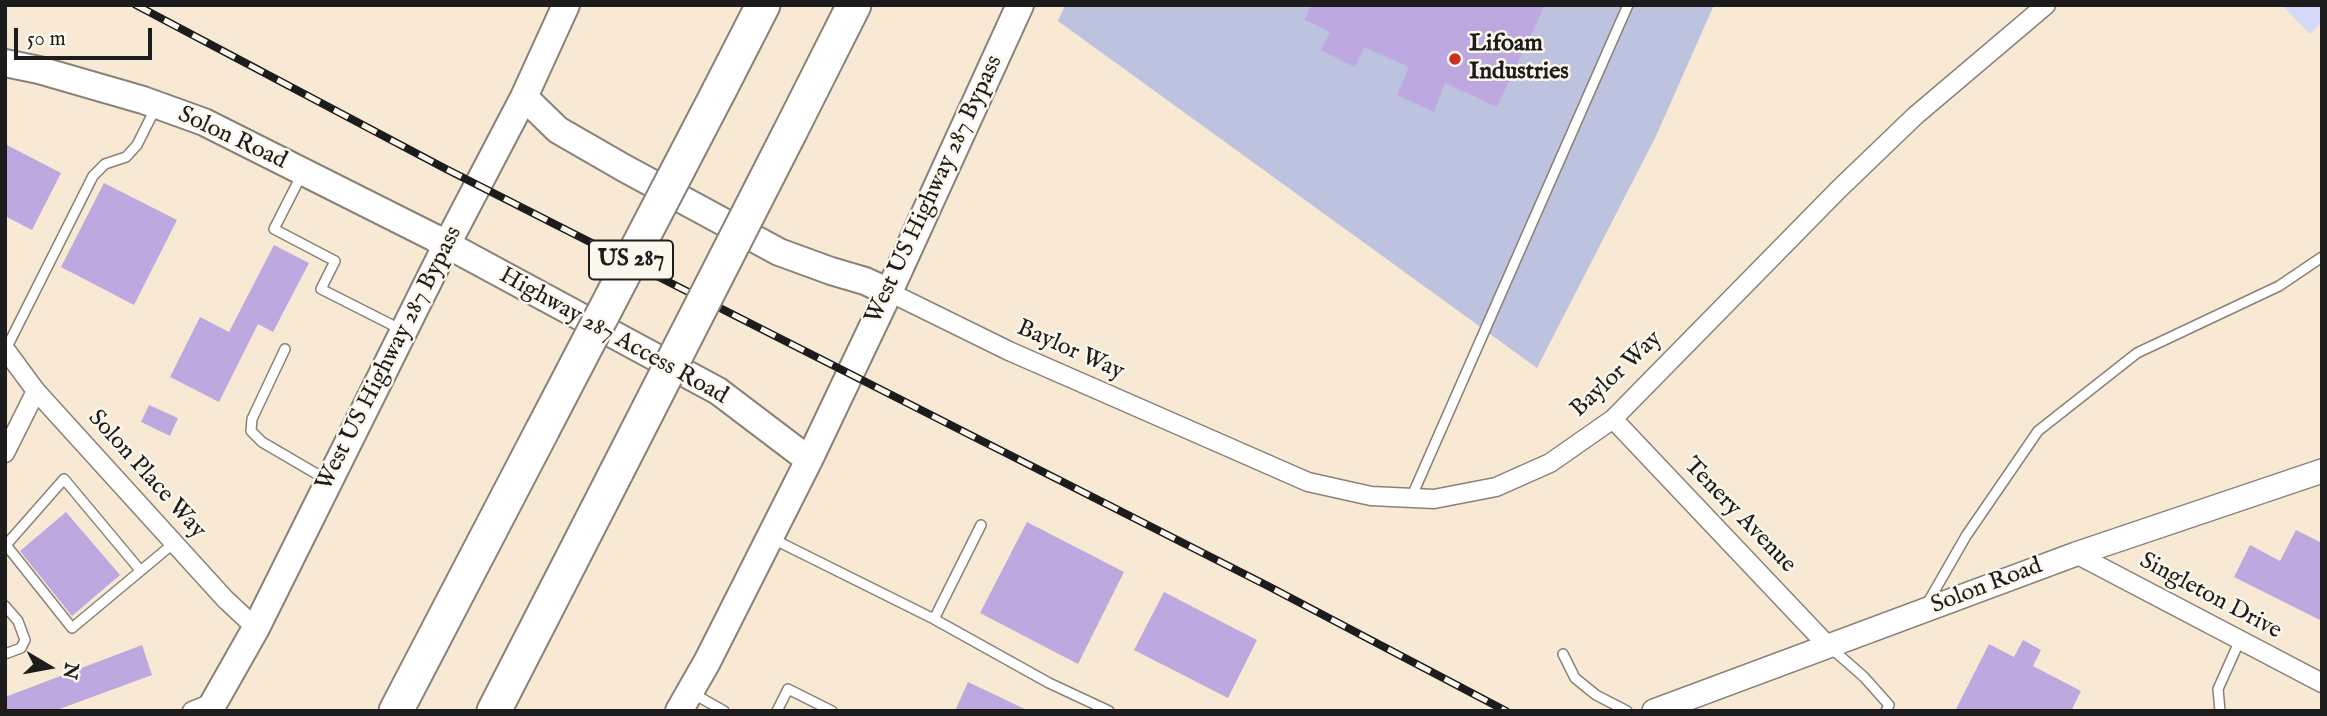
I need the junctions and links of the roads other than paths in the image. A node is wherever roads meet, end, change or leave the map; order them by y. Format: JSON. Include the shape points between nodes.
{"nodes":[{"id":1,"x":566,"y":5,"type":"edge"},
{"id":2,"x":763,"y":5,"type":"edge"},
{"id":3,"x":854,"y":5,"type":"edge"},
{"id":4,"x":1020,"y":5,"type":"edge"},
{"id":5,"x":1628,"y":5,"type":"edge"},
{"id":6,"x":2046,"y":5,"type":"edge"},
{"id":7,"x":5,"y":64,"type":"edge"},
{"id":8,"x":524,"y":97,"type":"junction"},
{"id":9,"x":157,"y":105,"type":"junction"},
{"id":10,"x":303,"y":172,"type":"junction"},
{"id":11,"x":446,"y":246,"type":"junction"},
{"id":12,"x":2322,"y":257,"type":"edge"},
{"id":13,"x":889,"y":292,"type":"junction"},
{"id":14,"x":404,"y":331,"type":"junction"},
{"id":15,"x":285,"y":349,"type":"dead end"},
{"id":16,"x":7,"y":353,"type":"edge"},
{"id":17,"x":36,"y":391,"type":"junction"},
{"id":18,"x":1613,"y":419,"type":"junction"},
{"id":19,"x":5,"y":453,"type":"edge"},
{"id":20,"x":809,"y":460,"type":"junction"},
{"id":21,"x":2322,"y":471,"type":"edge"},
{"id":22,"x":328,"y":481,"type":"junction"},
{"id":23,"x":1411,"y":498,"type":"junction"},
{"id":24,"x":981,"y":525,"type":"dead end"},
{"id":25,"x":770,"y":537,"type":"junction"},
{"id":26,"x":174,"y":543,"type":"junction"},
{"id":27,"x":6,"y":545,"type":"edge"},
{"id":28,"x":2076,"y":554,"type":"junction"},
{"id":29,"x":140,"y":570,"type":"junction"},
{"id":30,"x":5,"y":606,"type":"edge"},
{"id":31,"x":1922,"y":612,"type":"junction"},
{"id":32,"x":934,"y":619,"type":"junction"},
{"id":33,"x":256,"y":628,"type":"junction"},
{"id":34,"x":2240,"y":640,"type":"junction"},
{"id":35,"x":1829,"y":647,"type":"junction"},
{"id":36,"x":5,"y":654,"type":"edge"},
{"id":37,"x":1563,"y":654,"type":"dead end"},
{"id":38,"x":2322,"y":683,"type":"edge"},
{"id":39,"x":685,"y":701,"type":"edge"},
{"id":40,"x":204,"y":708,"type":"edge"},
{"id":41,"x":396,"y":711,"type":"edge"},
{"id":42,"x":494,"y":711,"type":"edge"},
{"id":43,"x":724,"y":711,"type":"edge"},
{"id":44,"x":776,"y":711,"type":"edge"},
{"id":45,"x":832,"y":711,"type":"edge"},
{"id":46,"x":1109,"y":711,"type":"edge"},
{"id":47,"x":1627,"y":711,"type":"edge"},
{"id":48,"x":1654,"y":711,"type":"edge"},
{"id":49,"x":1886,"y":711,"type":"edge"},
{"id":50,"x":2220,"y":711,"type":"edge"}],
"edges":[{"from":1,"to":8,"type":"main road","name":"West US Highway 287 Bypass"},
{"from":2,"to":41,"type":"highway","number":"US 287","bridge":true},
{"from":3,"to":42,"type":"highway","bridge":true},
{"from":4,"to":13,"type":"main road","name":"West US Highway 287 Bypass"},
{"from":5,"to":23,"type":"lane"},
{"from":6,"to":18,"type":"street","name":"Baylor Way","via":[[1915,116]]},
{"from":7,"to":9,"type":"main road","name":"Solon Road"},
{"from":8,"to":11,"type":"main road","name":"West US Highway 287 Bypass"},
{"from":8,"to":13,"type":"main road","via":[[558,130],[767,245]]},
{"from":9,"to":10,"type":"main road","name":"Solon Road","via":[[204,122]]},
{"from":9,"to":16,"type":"lane","via":[[137,145],[93,176]]},
{"from":10,"to":11,"type":"main road","name":"Solon Road"},
{"from":10,"to":14,"type":"lane","via":[[275,229],[335,261],[321,289]]},
{"from":11,"to":14,"type":"main road","name":"West US Highway 287 Bypass"},
{"from":11,"to":20,"type":"main road","name":"Highway 287 Access Road","via":[[718,391]]},
{"from":12,"to":31,"type":"lane","via":[[2279,286],[2137,353],[2038,430],[1966,536]]},
{"from":13,"to":20,"type":"main road","name":"West US Highway 287 Bypass"},
{"from":13,"to":23,"type":"street","name":"Baylor Way","via":[[1009,351],[1308,482],[1371,496]]},
{"from":14,"to":22,"type":"main road","name":"West US Highway 287 Bypass"},
{"from":15,"to":22,"type":"lane","via":[[252,419],[251,431]]},
{"from":16,"to":17,"type":"street","name":"Solon Place Way"},
{"from":17,"to":19,"type":"street"},
{"from":17,"to":26,"type":"street","name":"Solon Place Way"},
{"from":18,"to":23,"type":"street","name":"Baylor Way","via":[[1550,463],[1496,487],[1434,499]]},
{"from":18,"to":35,"type":"street","name":"Tenery Avenue"},
{"from":20,"to":25,"type":"main road","name":"West US Highway 287 Bypass"},
{"from":21,"to":28,"type":"street","name":"Solon Road"},
{"from":22,"to":33,"type":"main road","name":"West US Highway 287 Bypass"},
{"from":24,"to":32,"type":"lane"},
{"from":25,"to":32,"type":"lane"},
{"from":25,"to":39,"type":"main road","name":"West US Highway 287 Bypass"},
{"from":26,"to":29,"type":"lane"},
{"from":26,"to":33,"type":"street","name":"Solon Place Way"},
{"from":27,"to":29,"type":"lane","via":[[72,628]]},
{"from":27,"to":29,"type":"lane","via":[[64,480]]},
{"from":28,"to":31,"type":"street","name":"Solon Road"},
{"from":28,"to":34,"type":"street","name":"Singleton Drive"},
{"from":30,"to":36,"type":"lane","via":[[18,621],[25,640],[21,648]]},
{"from":31,"to":35,"type":"street","name":"Solon Road"},
{"from":32,"to":46,"type":"lane","via":[[1049,684]]},
{"from":33,"to":40,"type":"main road","name":"West US Highway 287 Bypass"},
{"from":34,"to":38,"type":"street","name":"Singleton Drive"},
{"from":34,"to":50,"type":"lane","via":[[2218,689]]},
{"from":35,"to":48,"type":"street","name":"Solon Road"},
{"from":35,"to":49,"type":"lane","via":[[1889,705]]},
{"from":37,"to":47,"type":"lane","via":[[1575,678]]},
{"from":39,"to":43,"type":"lane"},
{"from":44,"to":45,"type":"lane","via":[[788,689]]}]}
